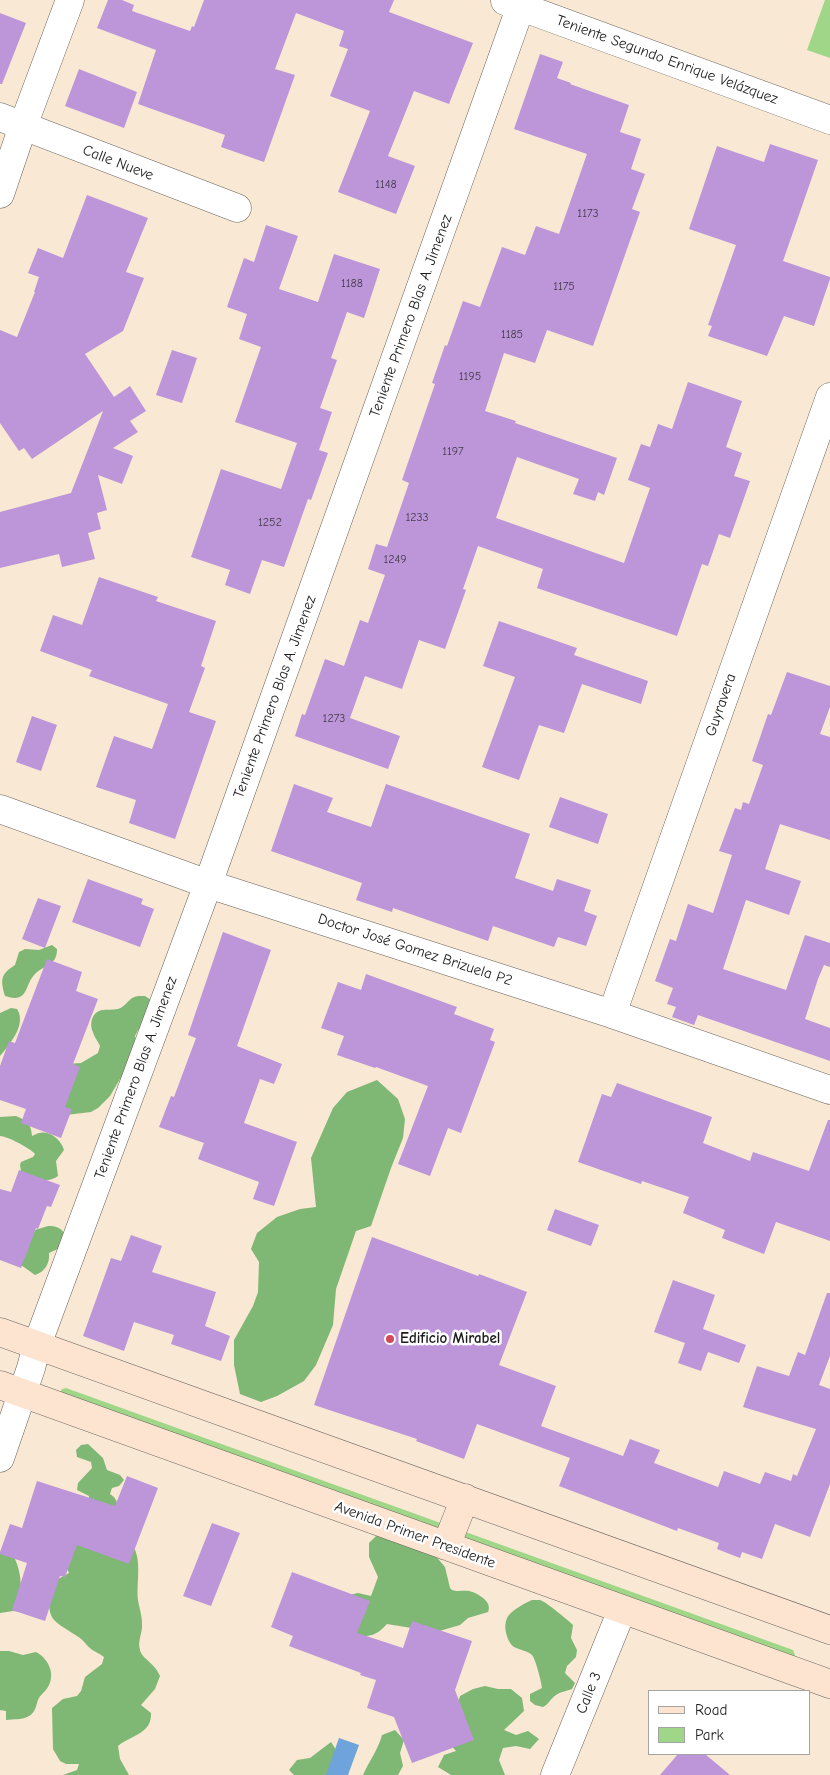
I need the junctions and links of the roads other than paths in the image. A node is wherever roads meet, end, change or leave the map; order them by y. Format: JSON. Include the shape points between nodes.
{"nodes":[{"id":1,"x":70,"y":0,"type":"edge"},
{"id":2,"x":516,"y":2,"type":"edge"},
{"id":3,"x":830,"y":120,"type":"edge"},
{"id":4,"x":12,"y":121,"type":"edge"},
{"id":5,"x":0,"y":194,"type":"edge"},
{"id":6,"x":237,"y":208,"type":"dead end"},
{"id":7,"x":830,"y":397,"type":"edge"},
{"id":8,"x":0,"y":809,"type":"edge"},
{"id":9,"x":208,"y":884,"type":"junction"},
{"id":10,"x":612,"y":1014,"type":"junction"},
{"id":11,"x":830,"y":1090,"type":"edge"},
{"id":12,"x":0,"y":1332,"type":"edge"},
{"id":13,"x":37,"y":1345,"type":"junction"},
{"id":14,"x":11,"y":1389,"type":"edge"},
{"id":15,"x":0,"y":1458,"type":"edge"},
{"id":16,"x":464,"y":1498,"type":"junction"},
{"id":17,"x":446,"y":1546,"type":"junction"},
{"id":18,"x":622,"y":1610,"type":"junction"},
{"id":19,"x":830,"y":1630,"type":"edge"},
{"id":20,"x":830,"y":1684,"type":"edge"},
{"id":21,"x":555,"y":1775,"type":"edge"}],
"edges":[{"from":1,"to":4,"type":"street"},
{"from":2,"to":3,"type":"street","name":"Teniente Segundo Enrique Velázquez"},
{"from":2,"to":9,"type":"street","name":"Teniente Primero Blas A. Jimenez"},
{"from":4,"to":5,"type":"street"},
{"from":4,"to":6,"type":"street","name":"Calle Nueve"},
{"from":7,"to":10,"type":"street","name":"Guyravera"},
{"from":8,"to":9,"type":"street","name":"Doctor José Gomez Brizuela P2"},
{"from":9,"to":10,"type":"street","name":"Doctor José Gomez Brizuela P2"},
{"from":9,"to":13,"type":"street","name":"Teniente Primero Blas A. Jimenez"},
{"from":10,"to":11,"type":"street","name":"Doctor José Gomez Brizuela P2"},
{"from":12,"to":13,"type":"main road"},
{"from":13,"to":14,"type":"street","name":"Teniente Primero Blas A. Jimenez","via":[[31,1368]]},
{"from":13,"to":16,"type":"main road"},
{"from":14,"to":15,"type":"street","name":"Teniente Primero Blas A. Jimenez"},
{"from":14,"to":17,"type":"main road","name":"Avenida Primer Presidente"},
{"from":16,"to":17,"type":"main road"},
{"from":16,"to":19,"type":"main road"},
{"from":17,"to":18,"type":"main road","name":"Avenida Primer Presidente"},
{"from":18,"to":20,"type":"main road","name":"Avenida Primer Presidente"},
{"from":18,"to":21,"type":"street","name":"Calle 3"}]}
